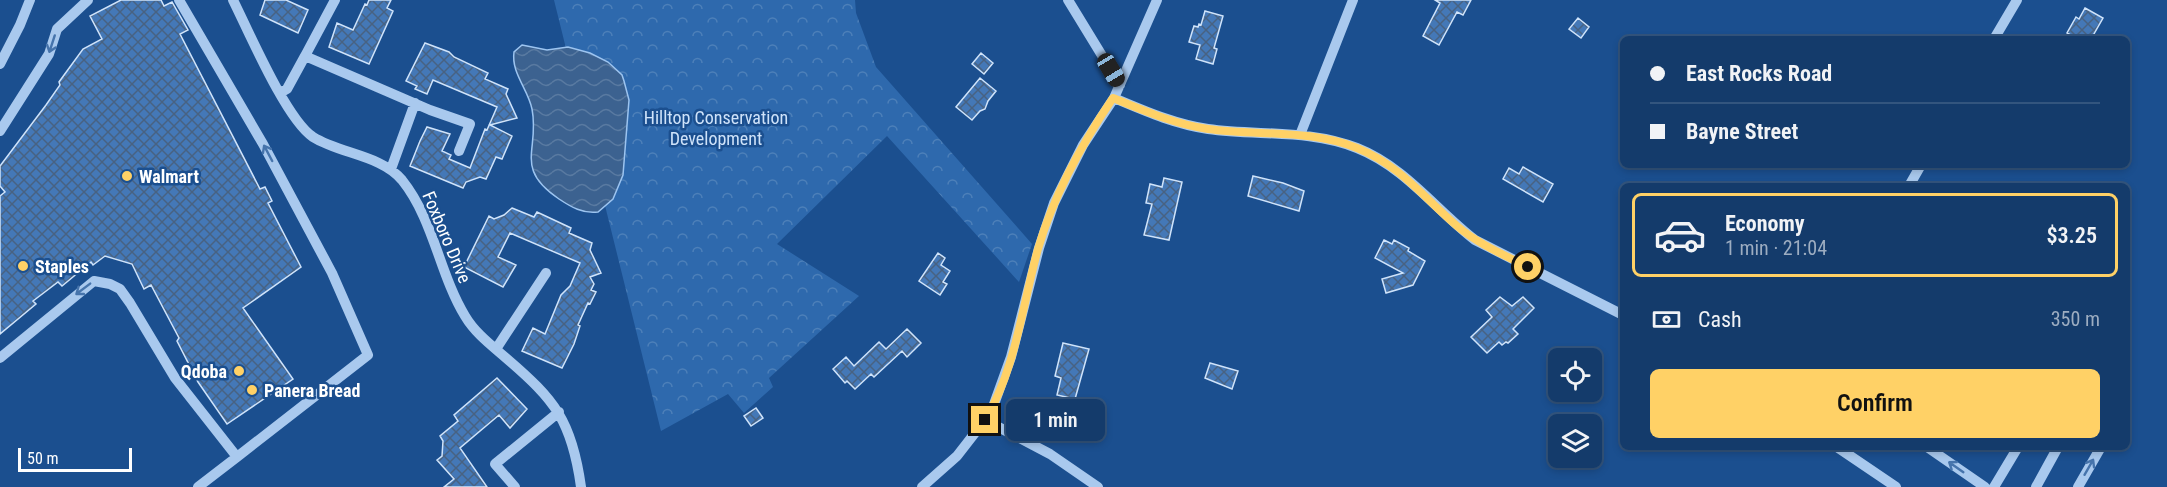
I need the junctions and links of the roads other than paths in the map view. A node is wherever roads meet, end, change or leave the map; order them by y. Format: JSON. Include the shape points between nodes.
{"nodes":[{"id":1,"x":30,"y":0,"type":"edge"},
{"id":2,"x":88,"y":0,"type":"edge"},
{"id":3,"x":179,"y":0,"type":"edge"},
{"id":4,"x":233,"y":0,"type":"edge"},
{"id":5,"x":334,"y":0,"type":"edge"},
{"id":6,"x":1068,"y":0,"type":"edge"},
{"id":7,"x":1156,"y":0,"type":"edge"},
{"id":8,"x":1353,"y":0,"type":"edge"},
{"id":9,"x":2017,"y":0,"type":"edge"},
{"id":10,"x":1996,"y":36,"type":"edge"},
{"id":11,"x":0,"y":38,"type":"edge"},
{"id":12,"x":10,"y":46,"type":"junction"},
{"id":13,"x":304,"y":56,"type":"junction"},
{"id":14,"x":0,"y":64,"type":"edge"},
{"id":15,"x":1119,"y":85,"type":"junction"},
{"id":16,"x":280,"y":93,"type":"junction"},
{"id":17,"x":1113,"y":98,"type":"junction"},
{"id":18,"x":415,"y":103,"type":"junction"},
{"id":19,"x":0,"y":131,"type":"edge"},
{"id":20,"x":1300,"y":135,"type":"junction"},
{"id":21,"x":459,"y":151,"type":"dead end"},
{"id":22,"x":1919,"y":168,"type":"edge"},
{"id":23,"x":391,"y":169,"type":"junction"},
{"id":24,"x":1911,"y":183,"type":"edge"},
{"id":25,"x":546,"y":273,"type":"dead end"},
{"id":26,"x":1620,"y":313,"type":"edge"},
{"id":27,"x":496,"y":349,"type":"junction"},
{"id":28,"x":0,"y":358,"type":"edge"},
{"id":29,"x":560,"y":412,"type":"junction"},
{"id":30,"x":985,"y":420,"type":"junction"},
{"id":31,"x":1841,"y":450,"type":"edge"},
{"id":32,"x":1931,"y":450,"type":"edge"},
{"id":33,"x":2016,"y":450,"type":"edge"},
{"id":34,"x":2056,"y":450,"type":"edge"},
{"id":35,"x":2099,"y":450,"type":"edge"},
{"id":36,"x":237,"y":457,"type":"junction"},
{"id":37,"x":198,"y":487,"type":"edge"},
{"id":38,"x":515,"y":487,"type":"edge"},
{"id":39,"x":580,"y":487,"type":"edge"},
{"id":40,"x":922,"y":487,"type":"edge"},
{"id":41,"x":1098,"y":487,"type":"edge"},
{"id":42,"x":1896,"y":487,"type":"edge"},
{"id":43,"x":1985,"y":487,"type":"edge"},
{"id":44,"x":1994,"y":487,"type":"edge"},
{"id":45,"x":2036,"y":487,"type":"edge"},
{"id":46,"x":2078,"y":487,"type":"edge"}],
"edges":[{"from":1,"to":12,"type":"street"},
{"from":2,"to":19,"type":"street","one_way":true,"via":[[57,29],[50,54]]},
{"from":36,"to":3,"type":"street","one_way":true,"via":[[368,355],[296,204]]},
{"from":4,"to":16,"type":"street"},
{"from":5,"to":13,"type":"street"},
{"from":6,"to":15,"type":"street"},
{"from":7,"to":15,"type":"street"},
{"from":8,"to":20,"type":"street"},
{"from":9,"to":10,"type":"street"},
{"from":11,"to":12,"type":"street"},
{"from":12,"to":14,"type":"street"},
{"from":13,"to":16,"type":"street","via":[[287,89]]},
{"from":13,"to":18,"type":"street"},
{"from":15,"to":17,"type":"street"},
{"from":16,"to":23,"type":"street","via":[[299,123],[314,137]]},
{"from":17,"to":20,"type":"street","via":[[1187,126]]},
{"from":17,"to":30,"type":"street","via":[[1083,145],[1054,203],[1006,374]]},
{"from":18,"to":21,"type":"street","via":[[470,124]]},
{"from":18,"to":23,"type":"street"},
{"from":20,"to":26,"type":"street","via":[[1373,155],[1406,176],[1475,240]]},
{"from":22,"to":24,"type":"street"},
{"from":23,"to":27,"type":"street","name":"Foxboro Drive","via":[[426,224],[448,285],[464,315],[471,327]]},
{"from":25,"to":27,"type":"street"},
{"from":27,"to":29,"type":"street","name":"Foxboro Drive","via":[[540,387]]},
{"from":36,"to":28,"type":"street","one_way":true,"via":[[176,378],[120,289],[110,284],[94,281]]},
{"from":29,"to":38,"type":"street","via":[[495,464]]},
{"from":29,"to":39,"type":"street","name":"Foxboro Drive","via":[[573,446]]},
{"from":30,"to":40,"type":"street","via":[[957,456]]},
{"from":30,"to":41,"type":"street","via":[[1050,454]]},
{"from":31,"to":42,"type":"street"},
{"from":43,"to":32,"type":"street","one_way":true},
{"from":33,"to":44,"type":"street"},
{"from":34,"to":45,"type":"street"},
{"from":46,"to":35,"type":"street","one_way":true},
{"from":36,"to":37,"type":"street"}]}
